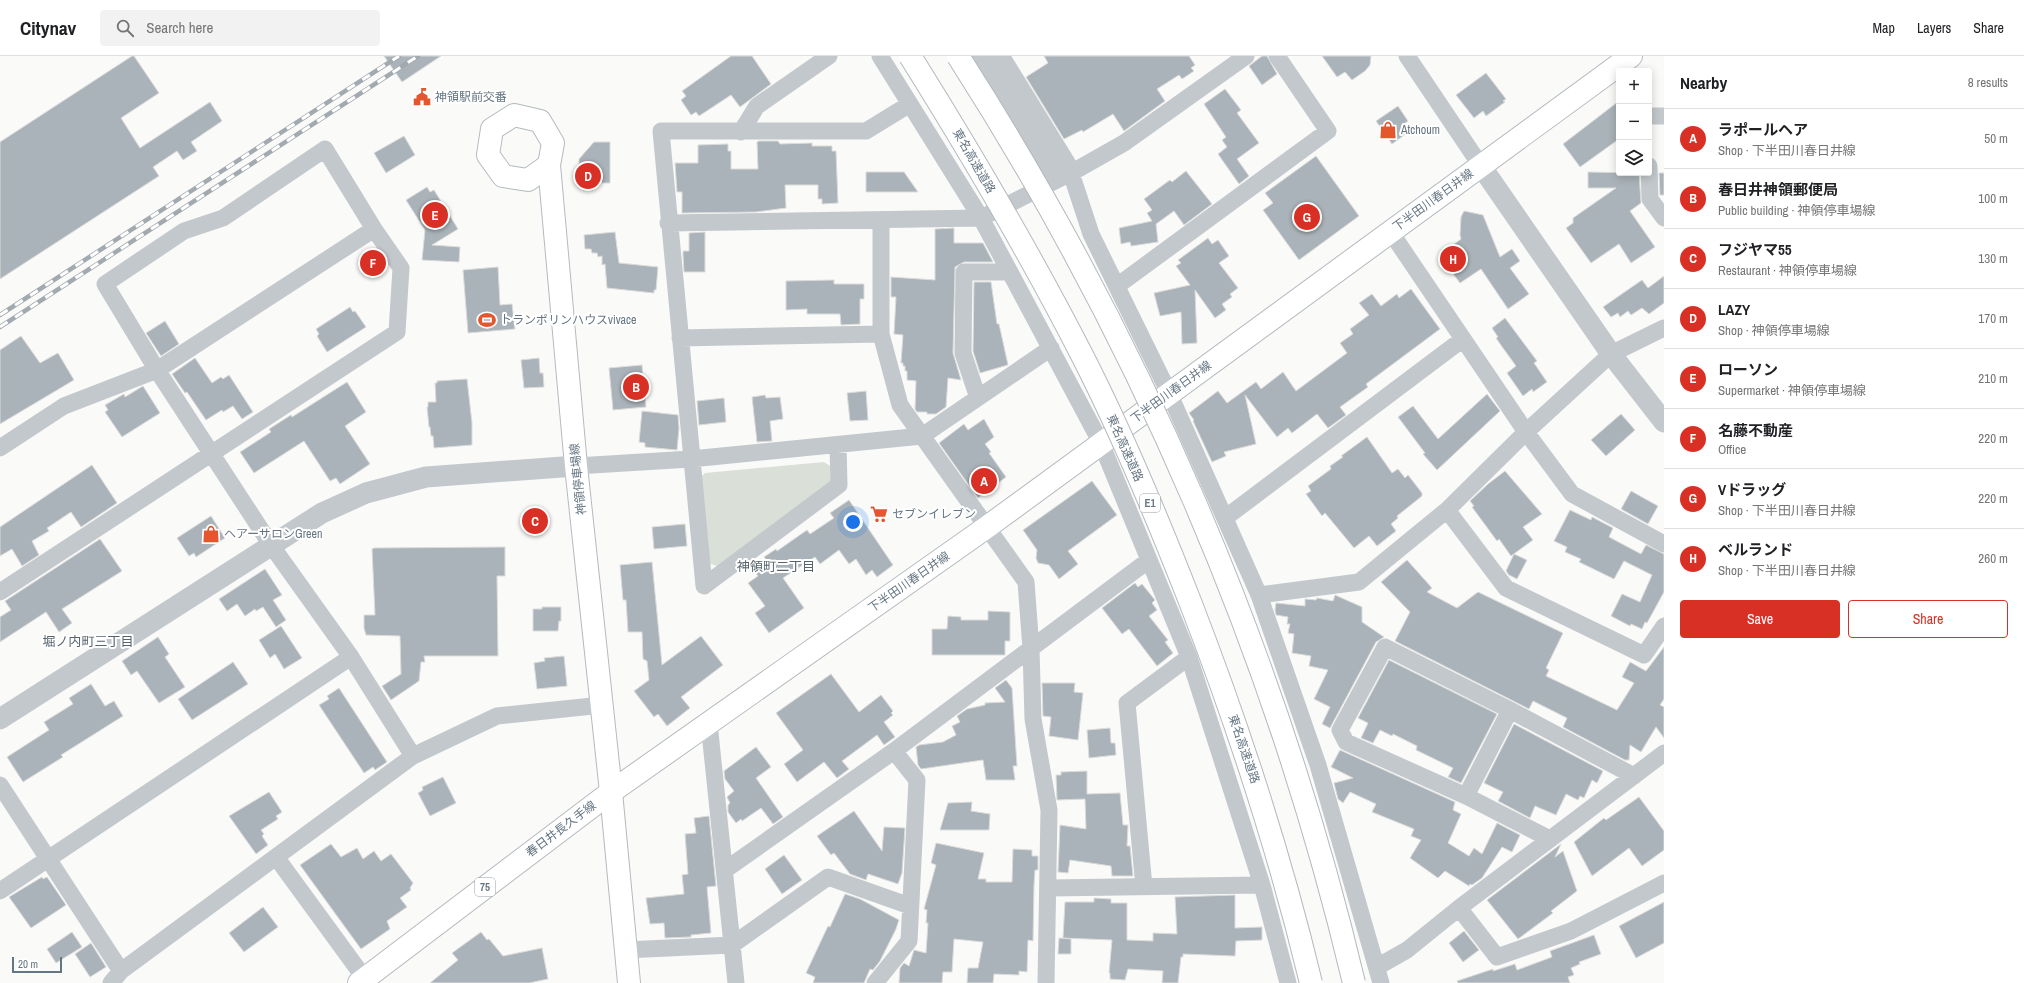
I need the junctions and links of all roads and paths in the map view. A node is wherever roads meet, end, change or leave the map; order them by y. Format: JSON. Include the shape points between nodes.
{"nodes":[{"id":1,"x":829,"y":56,"type":"edge"},
{"id":2,"x":880,"y":56,"type":"edge"},
{"id":3,"x":910,"y":56,"type":"edge"},
{"id":4,"x":958,"y":56,"type":"edge"},
{"id":5,"x":980,"y":56,"type":"edge"},
{"id":6,"x":999,"y":56,"type":"edge"},
{"id":7,"x":1246,"y":56,"type":"edge"},
{"id":8,"x":1277,"y":56,"type":"edge"},
{"id":9,"x":1631,"y":56,"type":"edge"},
{"id":10,"x":1409,"y":57,"type":"edge"},
{"id":11,"x":910,"y":104,"type":"junction"},
{"id":12,"x":1652,"y":116,"type":"edge"},
{"id":13,"x":1664,"y":116,"type":"edge"},
{"id":14,"x":741,"y":132,"type":"junction"},
{"id":15,"x":549,"y":165,"type":"dead end"},
{"id":16,"x":1481,"y":166,"type":"junction"},
{"id":17,"x":1649,"y":176,"type":"edge"},
{"id":18,"x":1063,"y":177,"type":"junction"},
{"id":19,"x":981,"y":218,"type":"junction"},
{"id":20,"x":1664,"y":218,"type":"edge"},
{"id":21,"x":881,"y":220,"type":"junction"},
{"id":22,"x":668,"y":223,"type":"junction"},
{"id":23,"x":374,"y":229,"type":"junction"},
{"id":24,"x":1390,"y":231,"type":"junction"},
{"id":25,"x":1010,"y":272,"type":"junction"},
{"id":26,"x":1117,"y":286,"type":"junction"},
{"id":27,"x":1664,"y":328,"type":"edge"},
{"id":28,"x":881,"y":334,"type":"junction"},
{"id":29,"x":680,"y":338,"type":"junction"},
{"id":30,"x":1463,"y":339,"type":"junction"},
{"id":31,"x":1051,"y":348,"type":"junction"},
{"id":32,"x":1611,"y":354,"type":"junction"},
{"id":33,"x":157,"y":370,"type":"junction"},
{"id":34,"x":1169,"y":394,"type":"junction"},
{"id":35,"x":978,"y":398,"type":"junction"},
{"id":36,"x":1664,"y":422,"type":"edge"},
{"id":37,"x":1526,"y":432,"type":"junction"},
{"id":38,"x":922,"y":436,"type":"junction"},
{"id":39,"x":1101,"y":443,"type":"junction"},
{"id":40,"x":838,"y":445,"type":"junction"},
{"id":41,"x":0,"y":448,"type":"edge"},
{"id":42,"x":213,"y":454,"type":"junction"},
{"id":43,"x":691,"y":459,"type":"junction"},
{"id":44,"x":576,"y":466,"type":"junction"},
{"id":45,"x":1447,"y":510,"type":"junction"},
{"id":46,"x":1225,"y":518,"type":"junction"},
{"id":47,"x":988,"y":527,"type":"junction"},
{"id":48,"x":1664,"y":544,"type":"edge"},
{"id":49,"x":272,"y":545,"type":"junction"},
{"id":50,"x":1149,"y":560,"type":"junction"},
{"id":51,"x":0,"y":592,"type":"edge"},
{"id":52,"x":1259,"y":596,"type":"junction"},
{"id":53,"x":1664,"y":626,"type":"edge"},
{"id":54,"x":1031,"y":649,"type":"junction"},
{"id":55,"x":351,"y":657,"type":"junction"},
{"id":56,"x":1189,"y":657,"type":"junction"},
{"id":57,"x":602,"y":705,"type":"junction"},
{"id":58,"x":1510,"y":710,"type":"junction"},
{"id":59,"x":0,"y":719,"type":"edge"},
{"id":60,"x":709,"y":723,"type":"junction"},
{"id":61,"x":894,"y":751,"type":"junction"},
{"id":62,"x":1664,"y":753,"type":"edge"},
{"id":63,"x":413,"y":756,"type":"junction"},
{"id":64,"x":1634,"y":776,"type":"junction"},
{"id":65,"x":0,"y":785,"type":"edge"},
{"id":66,"x":611,"y":792,"type":"junction"},
{"id":67,"x":1466,"y":796,"type":"junction"},
{"id":68,"x":1550,"y":839,"type":"junction"},
{"id":69,"x":276,"y":857,"type":"junction"},
{"id":70,"x":49,"y":858,"type":"junction"},
{"id":71,"x":725,"y":870,"type":"junction"},
{"id":72,"x":1664,"y":883,"type":"edge"},
{"id":73,"x":1262,"y":885,"type":"junction"},
{"id":74,"x":1144,"y":886,"type":"junction"},
{"id":75,"x":1049,"y":888,"type":"junction"},
{"id":76,"x":0,"y":891,"type":"edge"},
{"id":77,"x":910,"y":906,"type":"junction"},
{"id":78,"x":1459,"y":908,"type":"junction"},
{"id":79,"x":732,"y":945,"type":"junction"},
{"id":80,"x":626,"y":950,"type":"junction"},
{"id":81,"x":1379,"y":975,"type":"edge"},
{"id":82,"x":116,"y":977,"type":"edge"},
{"id":83,"x":364,"y":982,"type":"edge"},
{"id":84,"x":629,"y":983,"type":"edge"},
{"id":85,"x":736,"y":983,"type":"edge"},
{"id":86,"x":875,"y":983,"type":"edge"},
{"id":87,"x":1046,"y":983,"type":"edge"},
{"id":88,"x":1288,"y":983,"type":"edge"},
{"id":89,"x":1311,"y":983,"type":"edge"},
{"id":90,"x":1354,"y":983,"type":"edge"}],
"edges":[{"from":1,"to":14,"type":"street","via":[[757,106]]},
{"from":2,"to":11,"type":"street"},
{"from":3,"to":89,"type":"main road","name":"東名高速道路","number":"E1","bridge":true,"via":[[961,138],[1032,262],[1088,369],[1157,518],[1216,669],[1248,760],[1276,849]]},
{"from":4,"to":90,"type":"main road","bridge":true,"via":[[1047,200],[1158,418],[1202,518],[1250,639],[1289,751]]},
{"from":5,"to":18,"type":"street"},
{"from":6,"to":18,"type":"street"},
{"from":7,"to":18,"type":"street","via":[[1124,143]]},
{"from":8,"to":26,"type":"street","via":[[1328,131]]},
{"from":9,"to":16,"type":"main road","name":"下半田川春日井線"},
{"from":10,"to":16,"type":"street"},
{"from":11,"to":14,"type":"street","via":[[866,131]]},
{"from":11,"to":19,"type":"street"},
{"from":12,"to":13,"type":"street"},
{"from":14,"to":22,"type":"street","via":[[661,131]]},
{"from":15,"to":44,"type":"main road","name":"神領停車場線"},
{"from":16,"to":24,"type":"main road","name":"下半田川春日井線"},
{"from":16,"to":32,"type":"street"},
{"from":17,"to":20,"type":"street","via":[[1650,199]]},
{"from":18,"to":19,"type":"street"},
{"from":18,"to":26,"type":"street"},
{"from":19,"to":21,"type":"street"},
{"from":19,"to":25,"type":"street"},
{"from":21,"to":22,"type":"street"},
{"from":21,"to":28,"type":"street"},
{"from":22,"to":29,"type":"street"},
{"from":23,"to":33,"type":"street"},
{"from":23,"to":33,"type":"street","via":[[325,149],[223,218],[184,231],[105,284]]},
{"from":23,"to":42,"type":"street","via":[[401,268],[397,332]]},
{"from":24,"to":30,"type":"street"},
{"from":24,"to":34,"type":"main road","name":"下半田川春日井線"},
{"from":25,"to":31,"type":"street"},
{"from":25,"to":35,"type":"street","via":[[964,272],[964,353]]},
{"from":26,"to":34,"type":"street"},
{"from":27,"to":32,"type":"street"},
{"from":28,"to":29,"type":"street"},
{"from":28,"to":38,"type":"street","via":[[900,406]]},
{"from":29,"to":43,"type":"street"},
{"from":30,"to":37,"type":"street"},
{"from":30,"to":46,"type":"street"},
{"from":31,"to":35,"type":"street"},
{"from":31,"to":39,"type":"street"},
{"from":32,"to":36,"type":"street"},
{"from":32,"to":37,"type":"street"},
{"from":33,"to":41,"type":"street","via":[[64,406]]},
{"from":33,"to":42,"type":"street"},
{"from":34,"to":39,"type":"main road","name":"下半田川春日井線"},
{"from":34,"to":46,"type":"street"},
{"from":35,"to":38,"type":"street"},
{"from":37,"to":45,"type":"street"},
{"from":37,"to":48,"type":"street","via":[[1572,494]]},
{"from":38,"to":40,"type":"street"},
{"from":38,"to":47,"type":"street"},
{"from":39,"to":47,"type":"main road","name":"下半田川春日井線"},
{"from":39,"to":50,"type":"street"},
{"from":40,"to":43,"type":"street"},
{"from":40,"to":43,"type":"street","via":[[839,485],[704,586]]},
{"from":42,"to":49,"type":"street"},
{"from":42,"to":51,"type":"street"},
{"from":43,"to":44,"type":"street"},
{"from":44,"to":49,"type":"street","via":[[426,477],[398,483],[366,492],[322,513]]},
{"from":44,"to":57,"type":"main road","name":"神領停車場線"},
{"from":45,"to":52,"type":"street","via":[[1360,582]]},
{"from":45,"to":53,"type":"street","via":[[1506,588],[1644,655]]},
{"from":46,"to":52,"type":"street"},
{"from":47,"to":54,"type":"street","via":[[1026,582]]},
{"from":47,"to":60,"type":"main road","name":"下半田川春日井線"},
{"from":49,"to":55,"type":"street"},
{"from":49,"to":59,"type":"street"},
{"from":50,"to":54,"type":"street"},
{"from":50,"to":56,"type":"street"},
{"from":52,"to":81,"type":"street","via":[[1318,766]]},
{"from":54,"to":61,"type":"street"},
{"from":54,"to":75,"type":"street","via":[[1033,719],[1049,810]]},
{"from":55,"to":63,"type":"street"},
{"from":55,"to":70,"type":"street"},
{"from":56,"to":73,"type":"street"},
{"from":56,"to":74,"type":"street","via":[[1127,704]]},
{"from":57,"to":63,"type":"street","via":[[496,716]]},
{"from":57,"to":66,"type":"main road","name":"神領停車場線"},
{"from":58,"to":64,"type":"street"},
{"from":58,"to":67,"type":"street"},
{"from":58,"to":67,"type":"street","via":[[1385,647],[1340,730],[1346,742]]},
{"from":60,"to":66,"type":"main road","name":"下半田川春日井線"},
{"from":60,"to":71,"type":"street"},
{"from":61,"to":71,"type":"street"},
{"from":61,"to":77,"type":"street","via":[[917,780]]},
{"from":62,"to":64,"type":"street"},
{"from":63,"to":69,"type":"street"},
{"from":64,"to":68,"type":"street"},
{"from":65,"to":70,"type":"street"},
{"from":66,"to":80,"type":"main road","name":"春日井長久手線"},
{"from":66,"to":83,"type":"main road","name":"春日井長久手線","number":"75"},
{"from":67,"to":68,"type":"street"},
{"from":68,"to":78,"type":"street"},
{"from":69,"to":82,"type":"street"},
{"from":69,"to":83,"type":"street"},
{"from":70,"to":76,"type":"street"},
{"from":70,"to":82,"type":"street"},
{"from":71,"to":79,"type":"street"},
{"from":72,"to":78,"type":"street","via":[[1571,931],[1497,958]]},
{"from":73,"to":74,"type":"street"},
{"from":73,"to":88,"type":"street"},
{"from":74,"to":75,"type":"street"},
{"from":75,"to":87,"type":"street"},
{"from":77,"to":79,"type":"street","via":[[828,877]]},
{"from":77,"to":86,"type":"street","via":[[909,941]]},
{"from":78,"to":81,"type":"street"},
{"from":79,"to":80,"type":"street"},
{"from":79,"to":85,"type":"street"},
{"from":80,"to":84,"type":"main road","name":"春日井長久手線"}]}
